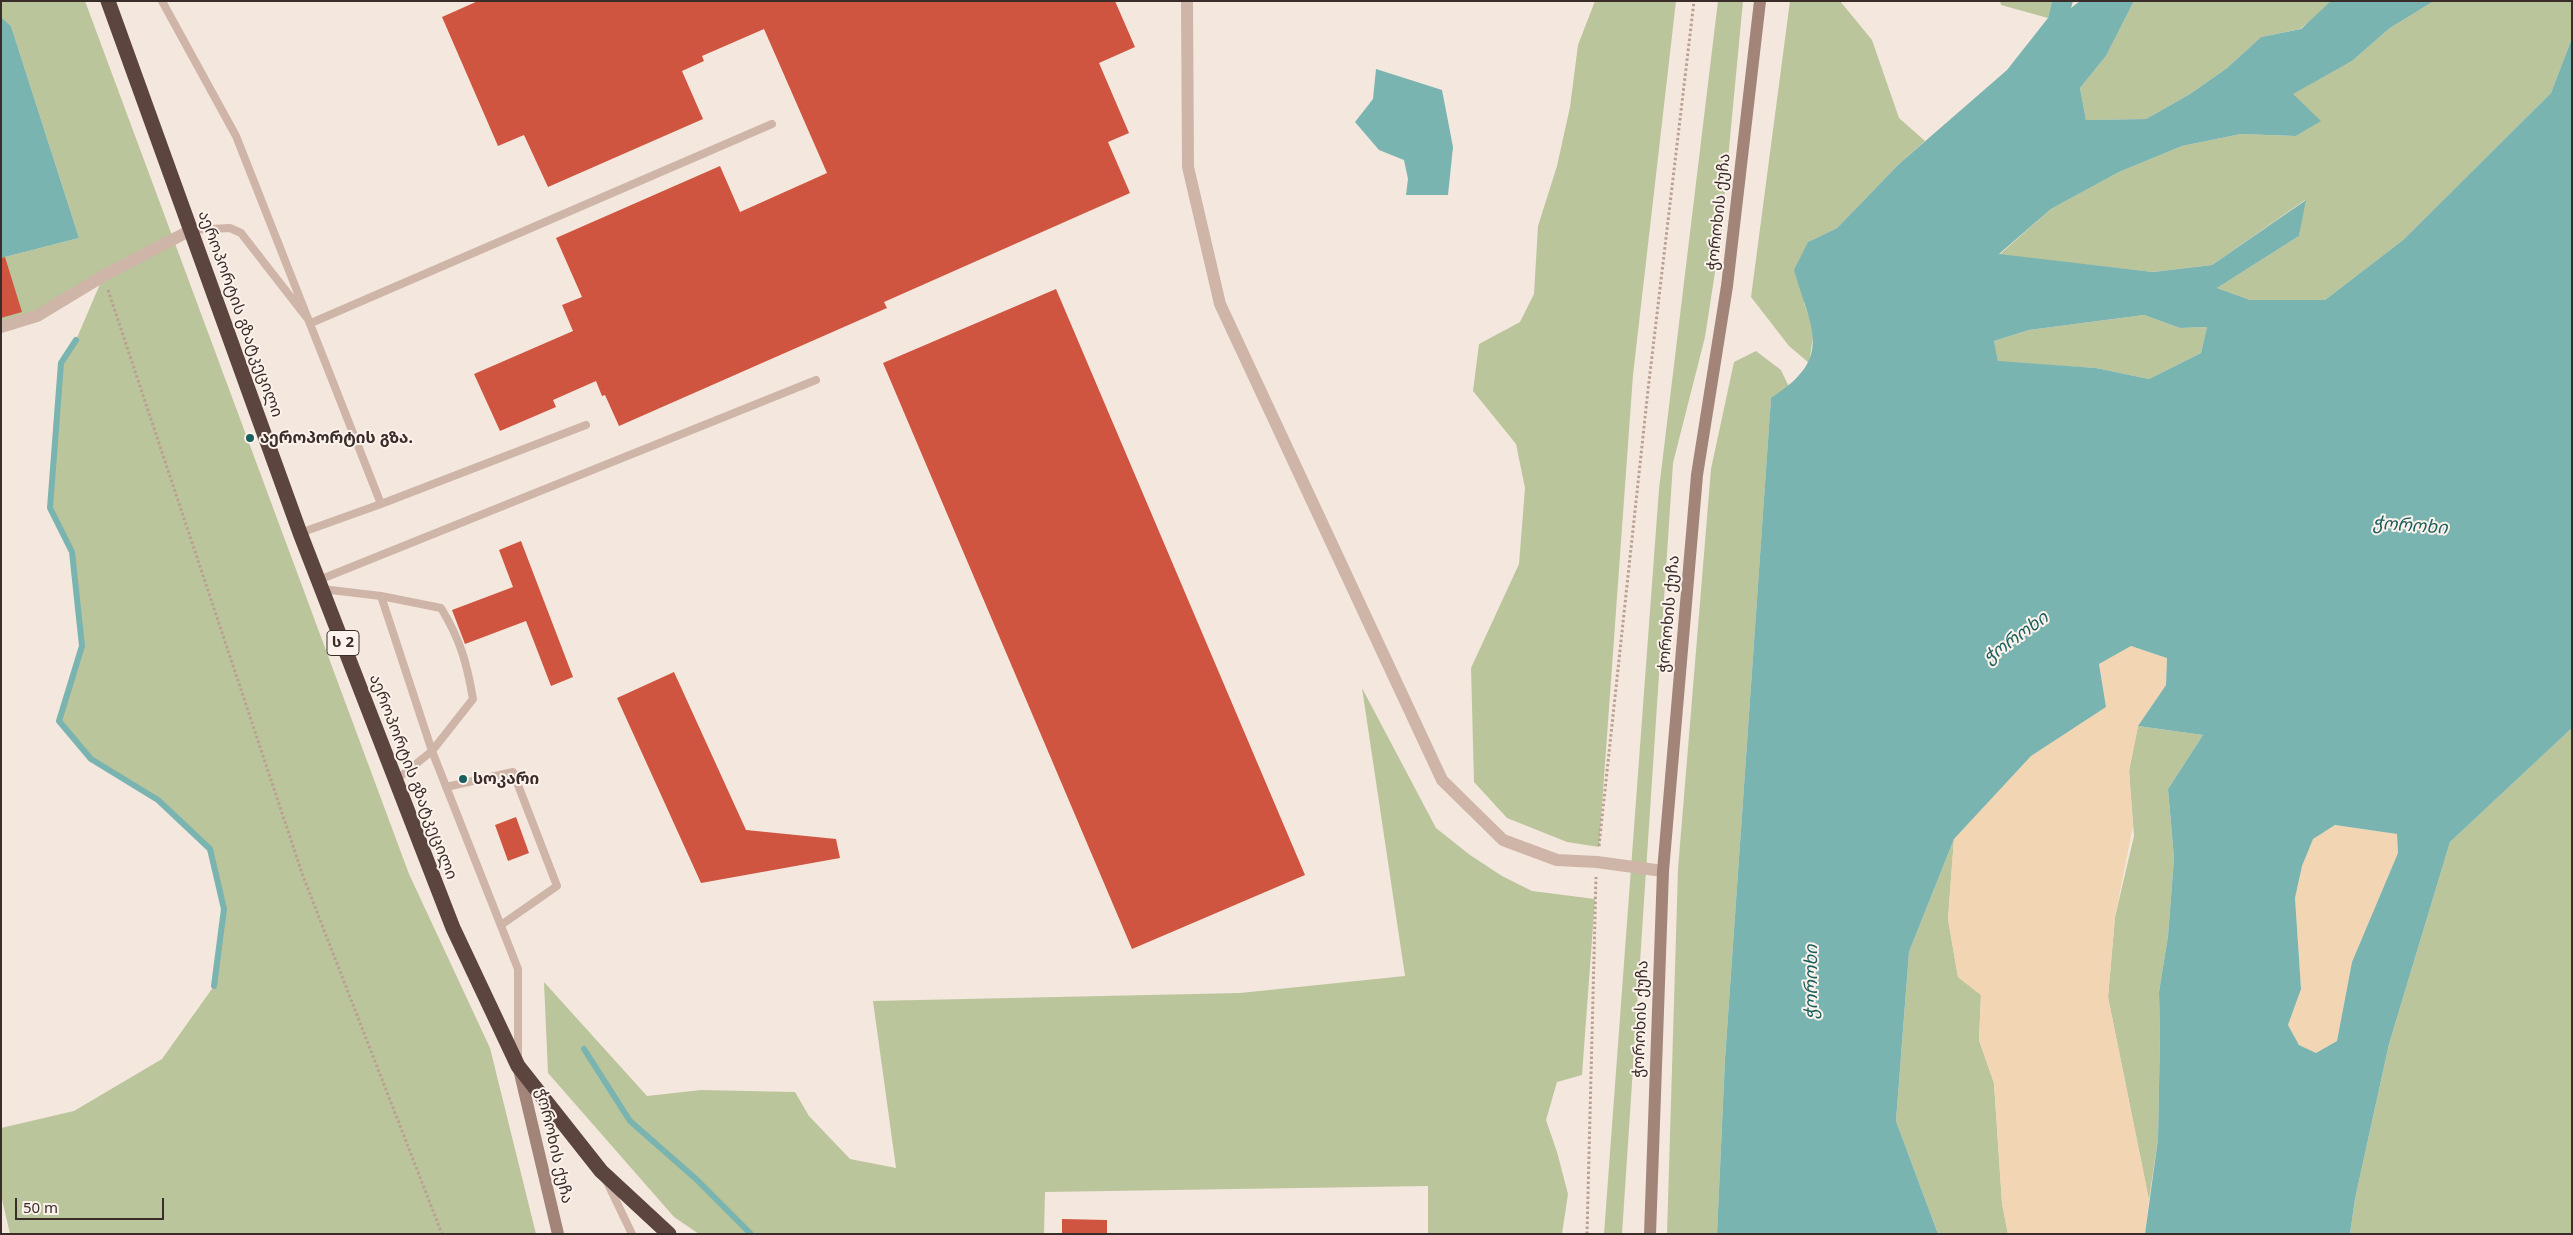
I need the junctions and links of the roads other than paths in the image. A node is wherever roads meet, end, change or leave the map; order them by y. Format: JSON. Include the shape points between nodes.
{"nodes":[{"id":1,"x":108,"y":1,"type":"edge"},
{"id":2,"x":162,"y":1,"type":"edge"},
{"id":3,"x":1187,"y":1,"type":"edge"},
{"id":4,"x":1760,"y":1,"type":"edge"},
{"id":5,"x":772,"y":124,"type":"dead end"},
{"id":6,"x":192,"y":230,"type":"junction"},
{"id":7,"x":311,"y":323,"type":"junction"},
{"id":8,"x":1,"y":327,"type":"edge"},
{"id":9,"x":816,"y":380,"type":"dead end"},
{"id":10,"x":586,"y":425,"type":"dead end"},
{"id":11,"x":381,"y":504,"type":"junction"},
{"id":12,"x":300,"y":533,"type":"junction"},
{"id":13,"x":321,"y":585,"type":"junction"},
{"id":14,"x":381,"y":596,"type":"junction"},
{"id":15,"x":432,"y":751,"type":"junction"},
{"id":16,"x":396,"y":780,"type":"junction"},
{"id":17,"x":446,"y":787,"type":"junction"},
{"id":18,"x":1663,"y":871,"type":"junction"},
{"id":19,"x":501,"y":925,"type":"junction"},
{"id":20,"x":518,"y":1066,"type":"junction"},
{"id":21,"x":601,"y":1171,"type":"junction"},
{"id":22,"x":558,"y":1234,"type":"edge"},
{"id":23,"x":632,"y":1234,"type":"edge"},
{"id":24,"x":669,"y":1234,"type":"edge"},
{"id":25,"x":1650,"y":1234,"type":"edge"}],
"edges":[{"from":1,"to":6,"type":"highway","name":"აეროპორტის გზატკეცილი","number":"ს 2"},
{"from":2,"to":7,"type":"lane","via":[[236,136]]},
{"from":3,"to":18,"type":"street","via":[[1188,167],[1220,304],[1442,780],[1503,840],[1557,860]]},
{"from":4,"to":18,"type":"street","name":"ჭოროხის ქუჩა","via":[[1727,286],[1697,476]]},
{"from":5,"to":7,"type":"lane"},
{"from":6,"to":7,"type":"lane","via":[[230,228],[241,233]]},
{"from":6,"to":8,"type":"street","via":[[103,276],[37,316]]},
{"from":6,"to":12,"type":"highway","name":"აეროპორტის გზატკეცილი","number":"ს 2"},
{"from":7,"to":11,"type":"lane"},
{"from":9,"to":13,"type":"lane"},
{"from":10,"to":11,"type":"lane"},
{"from":11,"to":12,"type":"lane"},
{"from":12,"to":13,"type":"highway","name":"აეროპორტის გზატკეცილი","number":"ს 2"},
{"from":13,"to":14,"type":"lane"},
{"from":13,"to":16,"type":"highway","name":"აეროპორტის გზატკეცილი","number":"ს 2"},
{"from":14,"to":15,"type":"lane"},
{"from":14,"to":15,"type":"lane","via":[[441,608],[458,636],[472,699]]},
{"from":15,"to":16,"type":"lane"},
{"from":15,"to":17,"type":"lane"},
{"from":16,"to":20,"type":"highway","name":"აეროპორტის გზატკეცილი","number":"ს 2","via":[[453,928]]},
{"from":17,"to":19,"type":"lane"},
{"from":17,"to":19,"type":"lane","via":[[513,772],[557,886]]},
{"from":18,"to":25,"type":"street","name":"ჭოროხის ქუჩა"},
{"from":19,"to":20,"type":"lane","via":[[518,969]]},
{"from":20,"to":21,"type":"highway","name":"აეროპორტის გზატკეცილი","number":"ს 2"},
{"from":20,"to":22,"type":"street","name":"ჭოროხის ქუჩა"},
{"from":21,"to":23,"type":"lane"},
{"from":21,"to":24,"type":"highway","name":"აეროპორტის გზატკეცილი","number":"ს 2"}]}
